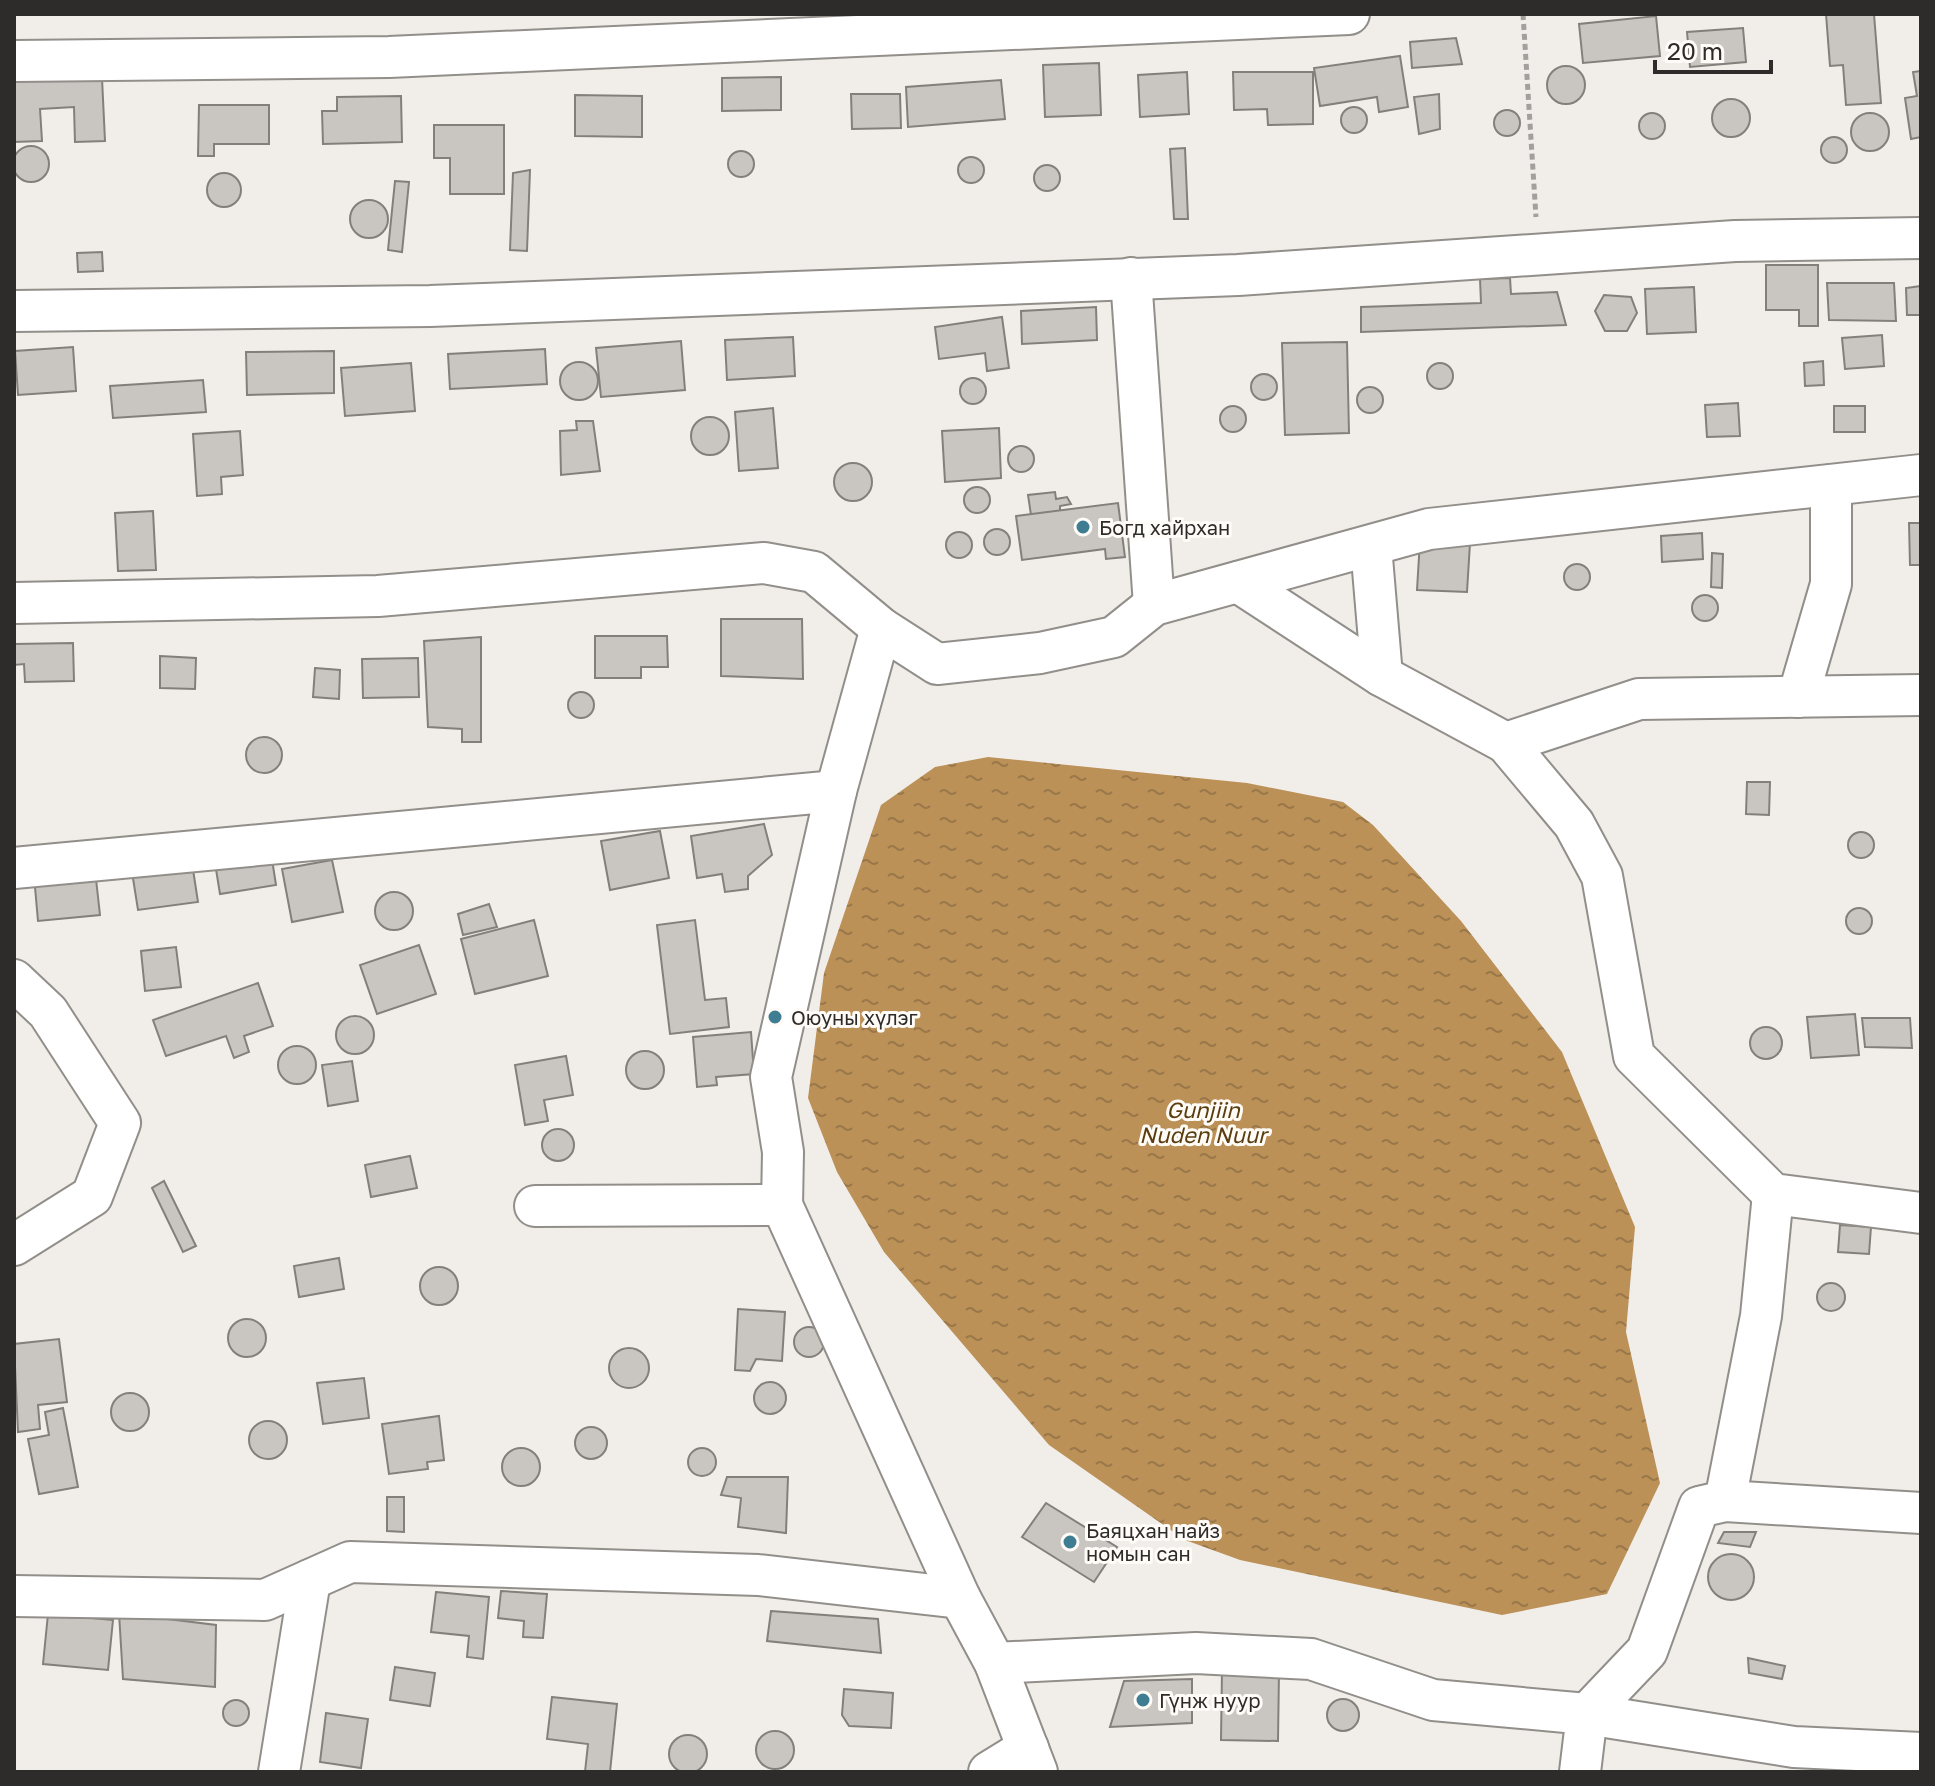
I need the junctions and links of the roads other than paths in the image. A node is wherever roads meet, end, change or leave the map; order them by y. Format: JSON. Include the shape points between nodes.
{"nodes":[{"id":1,"x":1349,"y":14,"type":"edge"},
{"id":2,"x":14,"y":61,"type":"edge"},
{"id":3,"x":1921,"y":238,"type":"edge"},
{"id":4,"x":1131,"y":278,"type":"junction"},
{"id":5,"x":14,"y":311,"type":"edge"},
{"id":6,"x":1921,"y":475,"type":"edge"},
{"id":7,"x":1831,"y":485,"type":"junction"},
{"id":8,"x":1371,"y":546,"type":"junction"},
{"id":9,"x":1238,"y":582,"type":"junction"},
{"id":10,"x":14,"y":603,"type":"edge"},
{"id":11,"x":1154,"y":605,"type":"junction"},
{"id":12,"x":881,"y":628,"type":"junction"},
{"id":13,"x":1382,"y":676,"type":"junction"},
{"id":14,"x":1921,"y":695,"type":"edge"},
{"id":15,"x":1798,"y":697,"type":"junction"},
{"id":16,"x":1506,"y":743,"type":"junction"},
{"id":17,"x":836,"y":791,"type":"junction"},
{"id":18,"x":14,"y":868,"type":"edge"},
{"id":19,"x":14,"y":980,"type":"edge"},
{"id":20,"x":1773,"y":1194,"type":"junction"},
{"id":21,"x":782,"y":1205,"type":"junction"},
{"id":22,"x":535,"y":1206,"type":"dead end"},
{"id":23,"x":1921,"y":1213,"type":"edge"},
{"id":24,"x":14,"y":1245,"type":"edge"},
{"id":25,"x":1725,"y":1501,"type":"junction"},
{"id":26,"x":1921,"y":1513,"type":"edge"},
{"id":27,"x":310,"y":1580,"type":"junction"},
{"id":28,"x":14,"y":1596,"type":"edge"},
{"id":29,"x":960,"y":1598,"type":"junction"},
{"id":30,"x":995,"y":1663,"type":"junction"},
{"id":31,"x":1587,"y":1714,"type":"junction"},
{"id":32,"x":1921,"y":1753,"type":"edge"},
{"id":33,"x":1033,"y":1760,"type":"edge"},
{"id":34,"x":279,"y":1772,"type":"edge"},
{"id":35,"x":989,"y":1772,"type":"edge"},
{"id":36,"x":1580,"y":1772,"type":"edge"}],
"edges":[{"from":1,"to":2,"type":"street","via":[[389,57]]},
{"from":3,"to":4,"type":"street","via":[[1735,241]]},
{"from":4,"to":5,"type":"street","via":[[430,306]]},
{"from":4,"to":11,"type":"street"},
{"from":6,"to":7,"type":"street"},
{"from":7,"to":8,"type":"street","via":[[1429,529]]},
{"from":7,"to":15,"type":"street","via":[[1831,584]]},
{"from":8,"to":9,"type":"street"},
{"from":8,"to":13,"type":"street"},
{"from":9,"to":11,"type":"street"},
{"from":9,"to":13,"type":"street"},
{"from":10,"to":12,"type":"street","via":[[378,596],[764,563],[814,572]]},
{"from":11,"to":12,"type":"street","via":[[1114,637],[1040,653],[937,664]]},
{"from":12,"to":17,"type":"street"},
{"from":13,"to":16,"type":"street"},
{"from":14,"to":15,"type":"street"},
{"from":15,"to":16,"type":"street","via":[[1639,699]]},
{"from":16,"to":20,"type":"street","via":[[1574,824],[1602,876],[1634,1056]]},
{"from":17,"to":18,"type":"street"},
{"from":17,"to":21,"type":"street","via":[[771,1077],[783,1152]]},
{"from":19,"to":24,"type":"street","via":[[48,1012],[120,1123],[92,1196]]},
{"from":20,"to":23,"type":"street"},
{"from":20,"to":25,"type":"street","via":[[1761,1316]]},
{"from":21,"to":22,"type":"street"},
{"from":21,"to":29,"type":"street"},
{"from":25,"to":26,"type":"street"},
{"from":25,"to":31,"type":"street","via":[[1699,1507],[1647,1651]]},
{"from":27,"to":28,"type":"street","via":[[265,1600]]},
{"from":27,"to":29,"type":"street","via":[[350,1562],[366,1562],[758,1575]]},
{"from":27,"to":34,"type":"street"},
{"from":29,"to":30,"type":"street"},
{"from":30,"to":31,"type":"street","via":[[1196,1653],[1311,1659],[1433,1700]]},
{"from":30,"to":33,"type":"street"},
{"from":31,"to":32,"type":"street","via":[[1794,1747]]},
{"from":31,"to":36,"type":"street"},
{"from":33,"to":35,"type":"street"}]}
